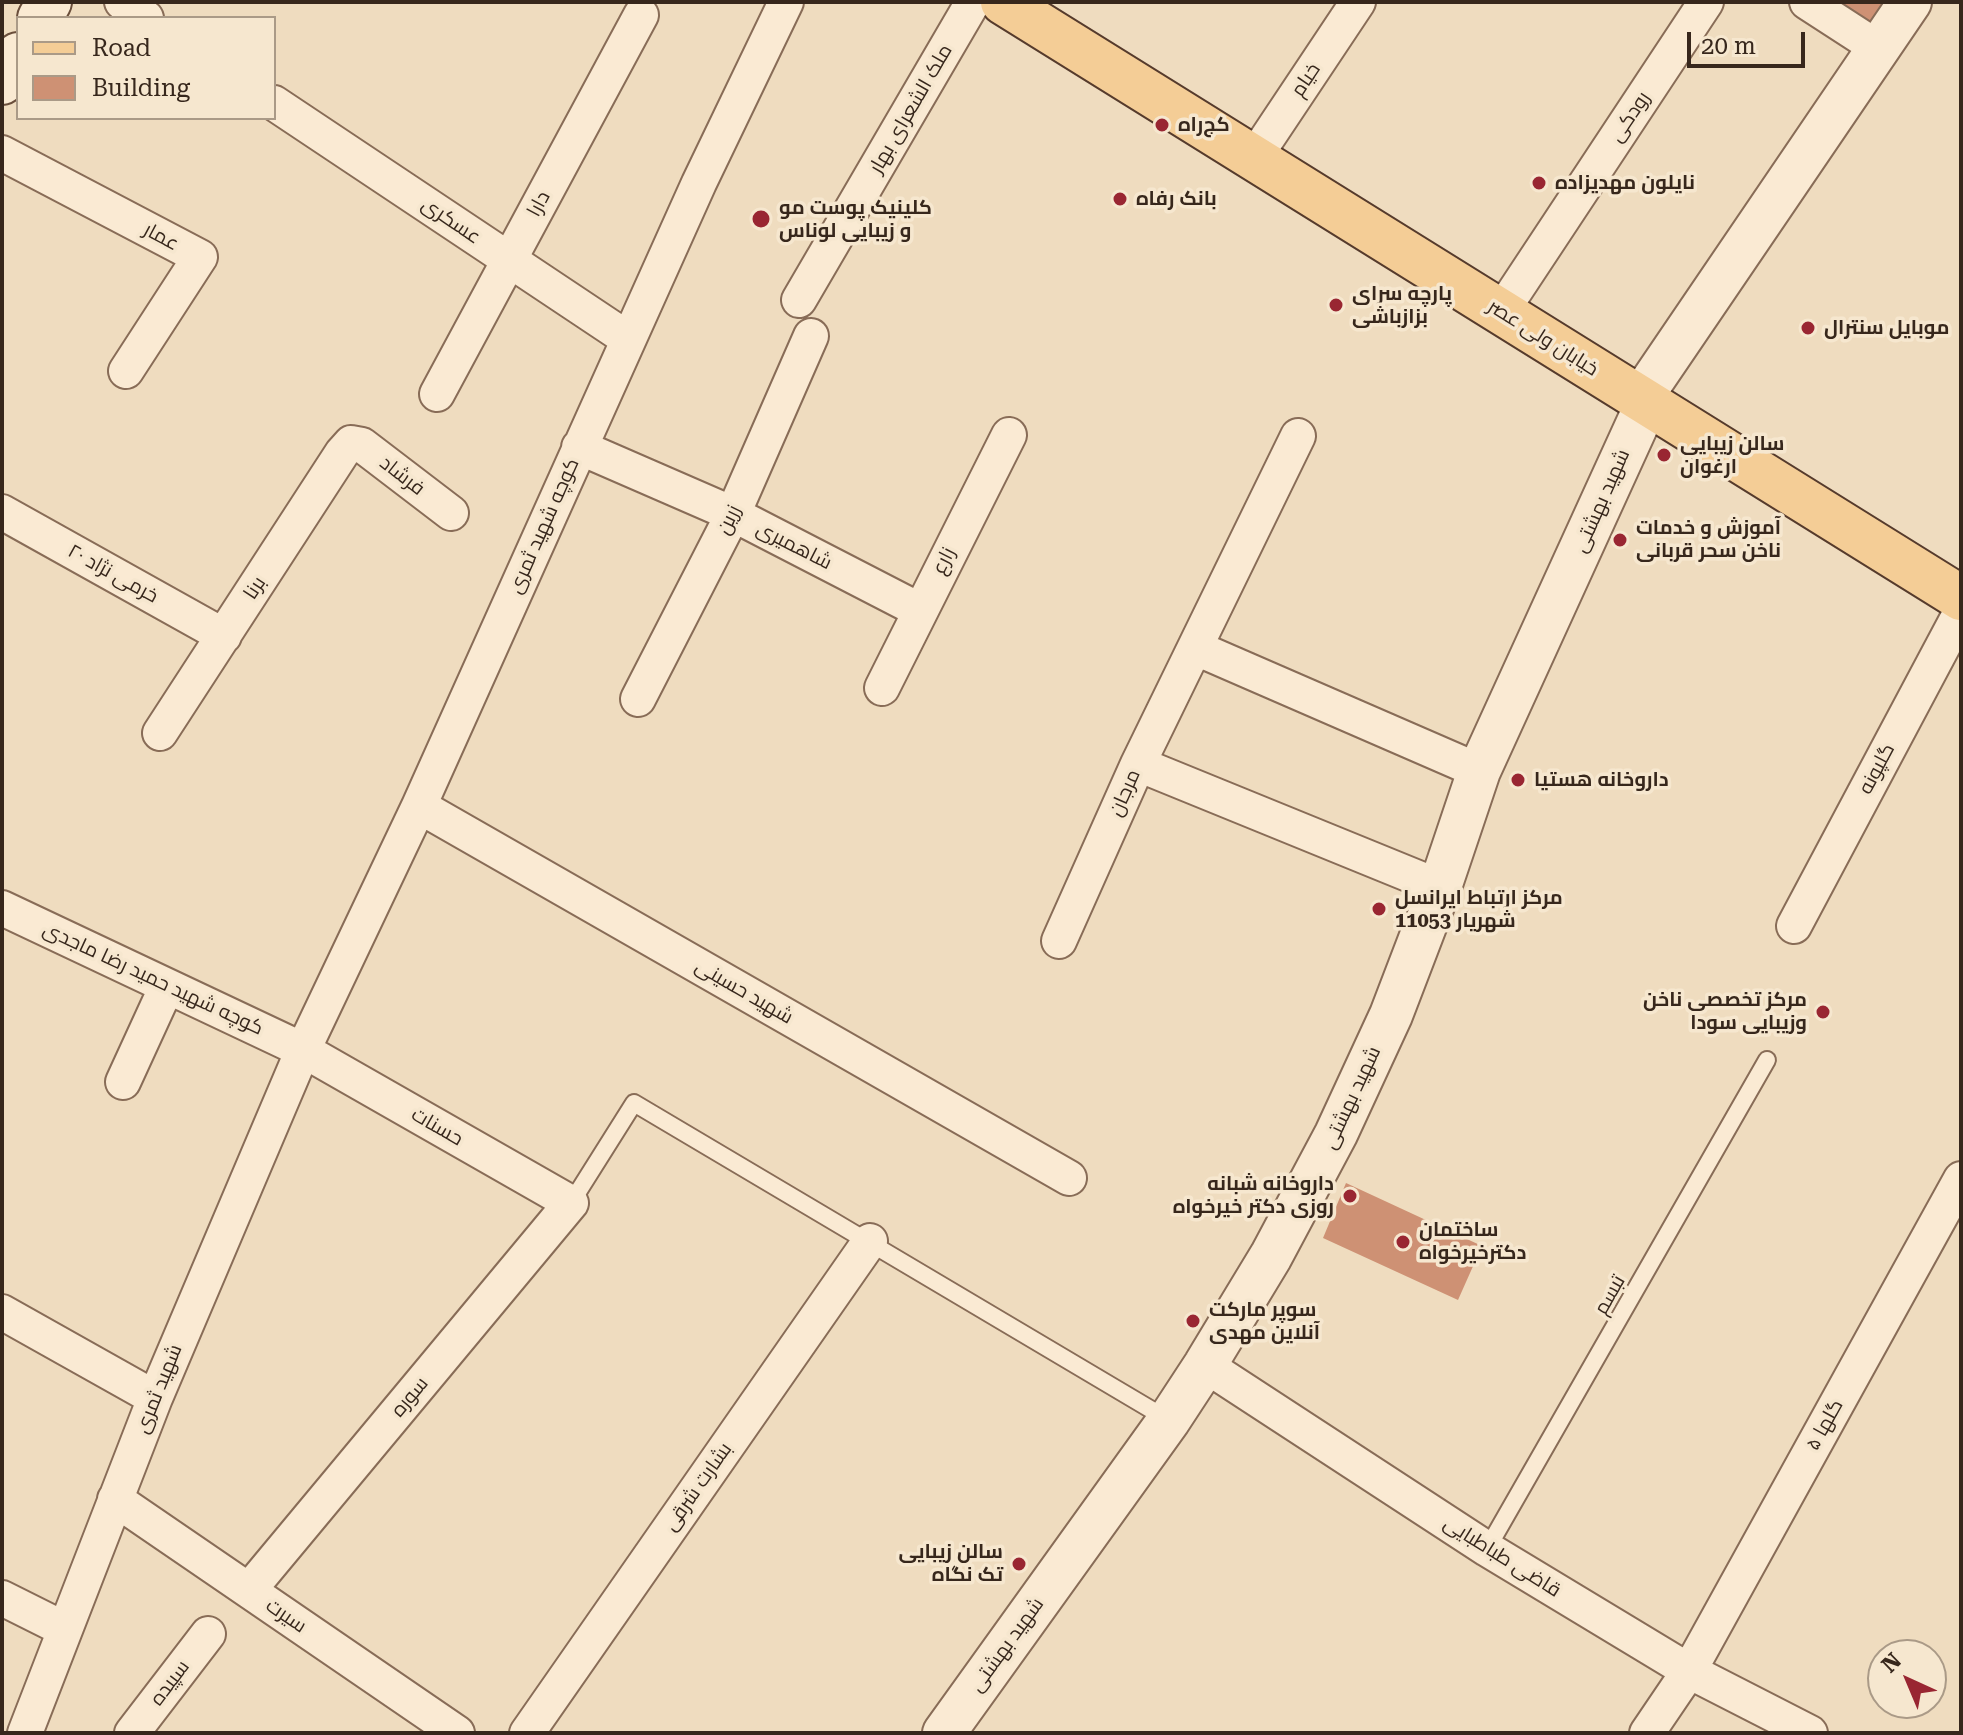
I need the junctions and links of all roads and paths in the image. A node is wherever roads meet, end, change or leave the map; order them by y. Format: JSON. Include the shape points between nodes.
{"nodes":[{"id":1,"x":122,"y":2,"type":"edge"},
{"id":2,"x":786,"y":2,"type":"edge"},
{"id":3,"x":973,"y":2,"type":"edge"},
{"id":4,"x":1003,"y":2,"type":"edge"},
{"id":5,"x":1358,"y":2,"type":"edge"},
{"id":6,"x":1706,"y":2,"type":"edge"},
{"id":7,"x":1807,"y":2,"type":"edge"},
{"id":8,"x":1910,"y":2,"type":"edge"},
{"id":9,"x":1048,"y":14,"type":"edge"},
{"id":10,"x":641,"y":15,"type":"dead end"},
{"id":11,"x":143,"y":16,"type":"edge"},
{"id":12,"x":1878,"y":48,"type":"junction"},
{"id":13,"x":16,"y":58,"type":"edge"},
{"id":14,"x":2,"y":82,"type":"edge"},
{"id":15,"x":276,"y":104,"type":"edge"},
{"id":16,"x":2,"y":153,"type":"edge"},
{"id":17,"x":1254,"y":158,"type":"junction"},
{"id":18,"x":509,"y":259,"type":"junction"},
{"id":19,"x":799,"y":300,"type":"dead end"},
{"id":20,"x":1501,"y":312,"type":"junction"},
{"id":21,"x":811,"y":336,"type":"dead end"},
{"id":22,"x":628,"y":339,"type":"junction"},
{"id":23,"x":126,"y":371,"type":"dead end"},
{"id":24,"x":437,"y":394,"type":"dead end"},
{"id":25,"x":1643,"y":401,"type":"junction"},
{"id":26,"x":1009,"y":435,"type":"dead end"},
{"id":27,"x":1298,"y":436,"type":"dead end"},
{"id":28,"x":351,"y":443,"type":"joint"},
{"id":29,"x":579,"y":447,"type":"junction"},
{"id":30,"x":2,"y":512,"type":"edge"},
{"id":31,"x":451,"y":513,"type":"dead end"},
{"id":32,"x":733,"y":514,"type":"junction"},
{"id":33,"x":1961,"y":598,"type":"edge"},
{"id":34,"x":919,"y":610,"type":"junction"},
{"id":35,"x":1961,"y":612,"type":"edge"},
{"id":36,"x":224,"y":636,"type":"junction"},
{"id":37,"x":1196,"y":648,"type":"junction"},
{"id":38,"x":882,"y":688,"type":"dead end"},
{"id":39,"x":638,"y":699,"type":"dead end"},
{"id":40,"x":160,"y":733,"type":"dead end"},
{"id":41,"x":1138,"y":764,"type":"junction"},
{"id":42,"x":1479,"y":771,"type":"junction"},
{"id":43,"x":419,"y":806,"type":"junction"},
{"id":44,"x":1440,"y":887,"type":"junction"},
{"id":45,"x":2,"y":908,"type":"edge"},
{"id":46,"x":1794,"y":926,"type":"dead end"},
{"id":47,"x":1059,"y":941,"type":"dead end"},
{"id":48,"x":167,"y":986,"type":"junction"},
{"id":49,"x":303,"y":1050,"type":"junction"},
{"id":50,"x":1767,"y":1060,"type":"dead end"},
{"id":51,"x":123,"y":1082,"type":"dead end"},
{"id":52,"x":1069,"y":1178,"type":"dead end"},
{"id":53,"x":1961,"y":1179,"type":"edge"},
{"id":54,"x":571,"y":1203,"type":"junction"},
{"id":55,"x":870,"y":1241,"type":"junction"},
{"id":56,"x":2,"y":1312,"type":"edge"},
{"id":57,"x":1205,"y":1365,"type":"junction"},
{"id":58,"x":155,"y":1398,"type":"junction"},
{"id":59,"x":1169,"y":1420,"type":"junction"},
{"id":60,"x":115,"y":1499,"type":"junction"},
{"id":61,"x":1487,"y":1549,"type":"junction"},
{"id":62,"x":249,"y":1590,"type":"junction"},
{"id":63,"x":2,"y":1598,"type":"edge"},
{"id":64,"x":64,"y":1629,"type":"junction"},
{"id":65,"x":208,"y":1634,"type":"dead end"},
{"id":66,"x":1689,"y":1671,"type":"junction"},
{"id":67,"x":25,"y":1733,"type":"edge"},
{"id":68,"x":132,"y":1733,"type":"edge"},
{"id":69,"x":457,"y":1733,"type":"edge"},
{"id":70,"x":527,"y":1733,"type":"edge"},
{"id":71,"x":944,"y":1733,"type":"edge"},
{"id":72,"x":1647,"y":1733,"type":"edge"},
{"id":73,"x":1810,"y":1733,"type":"edge"}],
"edges":[{"from":1,"to":11,"type":"street"},
{"from":2,"to":22,"type":"street","name":"کوچه شهید ثمری"},
{"from":3,"to":19,"type":"street","name":"ملک الشعرای بهار"},
{"from":4,"to":9,"type":"main road","name":"خیابان ولی عصر"},
{"from":5,"to":17,"type":"street","name":"خیام"},
{"from":6,"to":20,"type":"street","name":"رودکی"},
{"from":7,"to":12,"type":"street"},
{"from":8,"to":12,"type":"street","name":"شهید بهشتی"},
{"from":9,"to":17,"type":"main road","name":"خیابان ولی عصر"},
{"from":10,"to":18,"type":"street","name":"دارا"},
{"from":12,"to":25,"type":"street","name":"شهید بهشتی"},
{"from":13,"to":14,"type":"main road"},
{"from":15,"to":18,"type":"street","name":"عسکری"},
{"from":16,"to":23,"type":"street","name":"عمار","via":[[200,257]]},
{"from":17,"to":20,"type":"main road","name":"خیابان ولی عصر"},
{"from":18,"to":22,"type":"street","name":"عسکری"},
{"from":18,"to":24,"type":"street","name":"دارا"},
{"from":20,"to":25,"type":"main road","name":"خیابان ولی عصر"},
{"from":21,"to":32,"type":"street","name":"زرین"},
{"from":22,"to":29,"type":"street","name":"کوچه شهید ثمری"},
{"from":25,"to":33,"type":"main road","name":"خیابان ولی عصر"},
{"from":25,"to":42,"type":"street","name":"شهید بهشتی"},
{"from":26,"to":34,"type":"street","name":"زارع"},
{"from":27,"to":37,"type":"street"},
{"from":28,"to":31,"type":"street","name":"فرشاد","via":[[362,445]]},
{"from":28,"to":36,"type":"street","name":"برنا"},
{"from":29,"to":32,"type":"street","name":"شاهمیری"},
{"from":29,"to":43,"type":"street","name":"کوچه شهید ثمری"},
{"from":30,"to":36,"type":"street","name":"خرمی نژاد ۲۰"},
{"from":32,"to":34,"type":"street","name":"شاهمیری"},
{"from":32,"to":39,"type":"street","name":"زرین"},
{"from":34,"to":38,"type":"street","name":"زارع"},
{"from":35,"to":46,"type":"street","name":"گلپونه"},
{"from":36,"to":40,"type":"street","name":"برنا"},
{"from":37,"to":41,"type":"street","name":"مرجان"},
{"from":37,"to":42,"type":"street"},
{"from":41,"to":44,"type":"street"},
{"from":41,"to":47,"type":"street","name":"مرجان"},
{"from":42,"to":44,"type":"street","name":"شهید بهشتی"},
{"from":43,"to":49,"type":"street","name":"کوچه شهید ثمری"},
{"from":43,"to":52,"type":"street","name":"شهید حسینی"},
{"from":44,"to":57,"type":"street","name":"شهید بهشتی","via":[[1391,1015],[1336,1134]]},
{"from":45,"to":48,"type":"street","name":"کوچه شهید حمید رضا ماجدی"},
{"from":48,"to":49,"type":"street","name":"کوچه شهید حمید رضا ماجدی"},
{"from":48,"to":51,"type":"street"},
{"from":49,"to":54,"type":"street","name":"حسنات"},
{"from":49,"to":58,"type":"street","name":"شهید ثمری"},
{"from":50,"to":61,"type":"lane","name":"تبسم"},
{"from":53,"to":66,"type":"street","name":"گلها ۵"},
{"from":54,"to":55,"type":"lane","via":[[634,1103]]},
{"from":54,"to":62,"type":"street","name":"سوره"},
{"from":55,"to":59,"type":"lane"},
{"from":55,"to":70,"type":"street","name":"بشارت شرقی"},
{"from":56,"to":58,"type":"street"},
{"from":57,"to":59,"type":"street","name":"شهید بهشتی"},
{"from":57,"to":61,"type":"street","name":"قاضی طباطبایی"},
{"from":58,"to":60,"type":"street","name":"شهید ثمری"},
{"from":59,"to":71,"type":"street","name":"شهید بهشتی"},
{"from":60,"to":62,"type":"street","name":"سیرت"},
{"from":60,"to":64,"type":"street","name":"شهید ثمری"},
{"from":61,"to":66,"type":"street","name":"قاضی طباطبایی"},
{"from":62,"to":69,"type":"street","name":"سیرت"},
{"from":63,"to":64,"type":"street"},
{"from":64,"to":67,"type":"street","name":"شهید ثمری"},
{"from":65,"to":68,"type":"street","name":"سپیده"},
{"from":66,"to":72,"type":"street","name":"گلها ۵"},
{"from":66,"to":73,"type":"street","name":"قاضی طباطبایی"}]}
